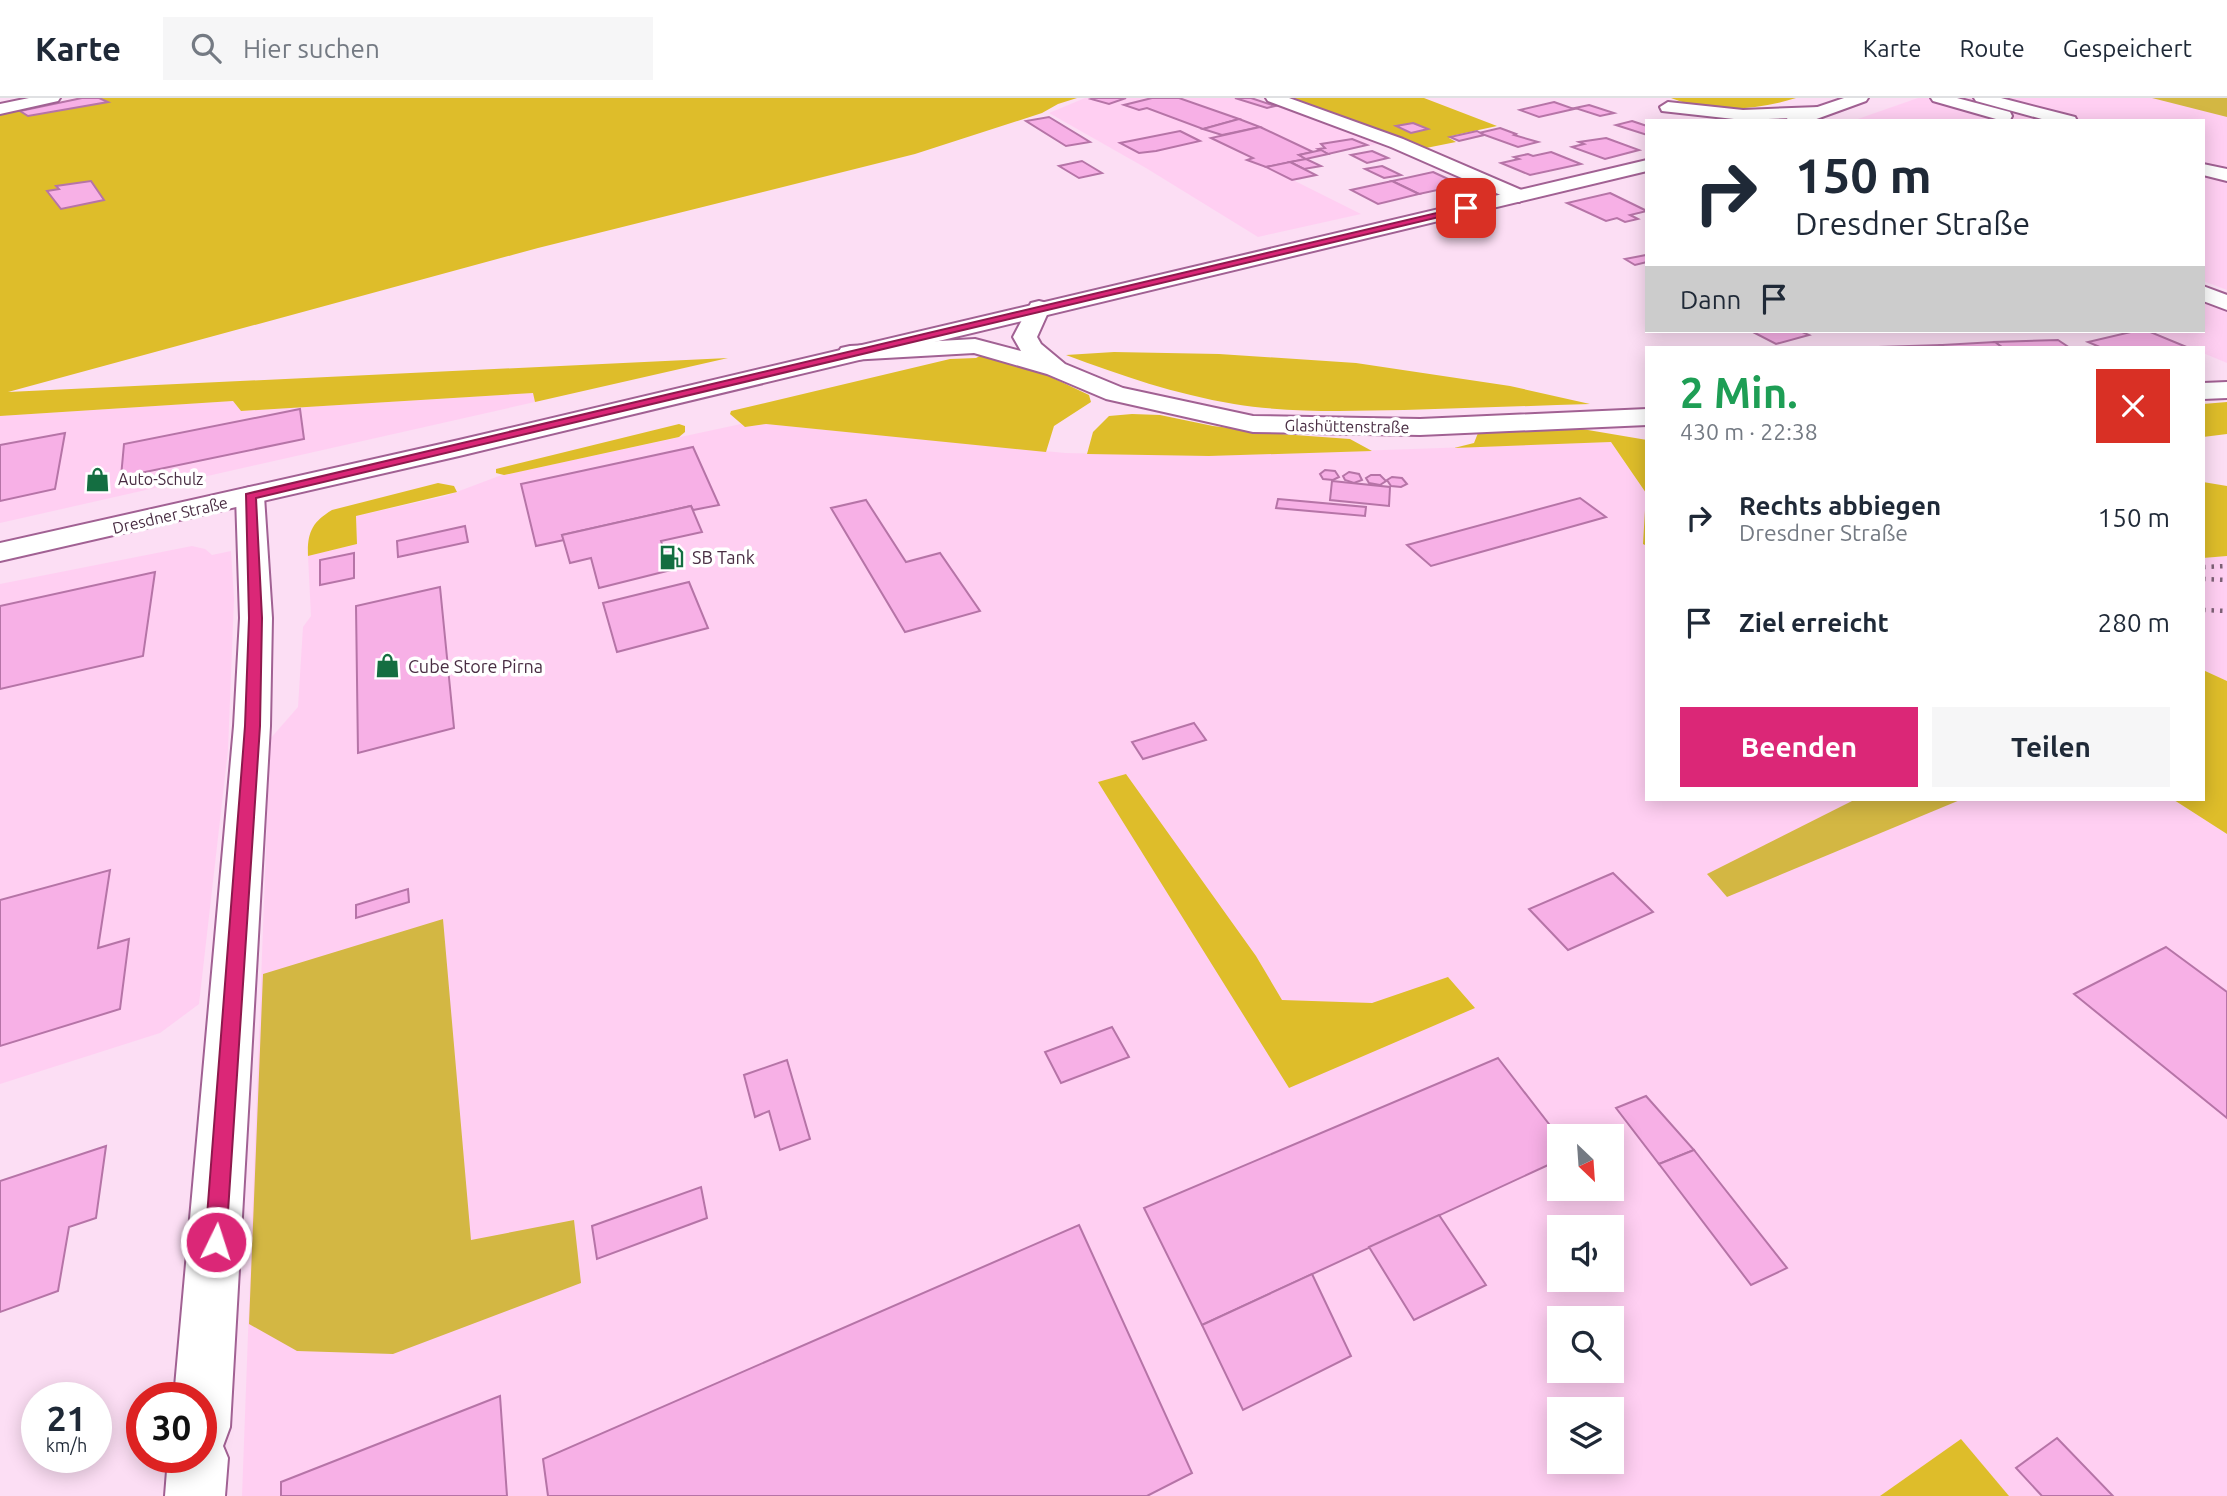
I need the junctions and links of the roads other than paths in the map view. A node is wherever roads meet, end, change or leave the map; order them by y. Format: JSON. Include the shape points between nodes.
{"nodes":[{"id":1,"x":52,"y":98,"type":"edge"},
{"id":2,"x":1274,"y":98,"type":"edge"},
{"id":3,"x":1860,"y":98,"type":"edge"},
{"id":4,"x":1938,"y":98,"type":"edge"},
{"id":5,"x":1982,"y":98,"type":"edge"},
{"id":6,"x":1647,"y":101,"type":"dead end"},
{"id":7,"x":1668,"y":107,"type":"junction"},
{"id":8,"x":0,"y":108,"type":"edge"},
{"id":9,"x":1819,"y":112,"type":"junction"},
{"id":10,"x":1706,"y":119,"type":"edge"},
{"id":11,"x":1800,"y":119,"type":"edge"},
{"id":12,"x":2017,"y":119,"type":"edge"},
{"id":13,"x":2061,"y":119,"type":"edge"},
{"id":14,"x":2205,"y":156,"type":"edge"},
{"id":15,"x":2227,"y":162,"type":"edge"},
{"id":16,"x":1645,"y":165,"type":"edge"},
{"id":17,"x":2205,"y":170,"type":"edge"},
{"id":18,"x":2227,"y":175,"type":"edge"},
{"id":19,"x":1518,"y":196,"type":"junction"},
{"id":20,"x":2205,"y":294,"type":"edge"},
{"id":21,"x":2227,"y":303,"type":"edge"},
{"id":22,"x":1039,"y":308,"type":"junction"},
{"id":23,"x":850,"y":354,"type":"junction"},
{"id":24,"x":1056,"y":369,"type":"junction"},
{"id":25,"x":2227,"y":390,"type":"edge"},
{"id":26,"x":2205,"y":391,"type":"edge"},
{"id":27,"x":1645,"y":416,"type":"edge"},
{"id":28,"x":250,"y":496,"type":"junction"},
{"id":29,"x":0,"y":552,"type":"edge"},
{"id":30,"x":204,"y":1382,"type":"edge"},
{"id":31,"x":197,"y":1473,"type":"edge"},
{"id":32,"x":195,"y":1496,"type":"edge"}],
"edges":[{"from":1,"to":8,"type":"main road"},
{"from":2,"to":19,"type":"main road","via":[[1397,143]]},
{"from":3,"to":9,"type":"main road"},
{"from":4,"to":12,"type":"main road"},
{"from":5,"to":13,"type":"main road"},
{"from":6,"to":7,"type":"main road"},
{"from":7,"to":9,"type":"main road","via":[[1743,115]]},
{"from":7,"to":10,"type":"main road"},
{"from":9,"to":11,"type":"main road"},
{"from":14,"to":15,"type":"main road"},
{"from":16,"to":19,"type":"main road","name":"Dresdner Straße"},
{"from":17,"to":18,"type":"main road"},
{"from":19,"to":22,"type":"main road","name":"Dresdner Straße"},
{"from":20,"to":21,"type":"main road"},
{"from":22,"to":23,"type":"main road","name":"Dresdner Straße"},
{"from":22,"to":24,"type":"main road","name":"Glashüttenstraße","via":[[1025,337]]},
{"from":23,"to":24,"type":"main road","name":"Glashüttenstraße","via":[[975,346]]},
{"from":23,"to":28,"type":"main road","name":"Dresdner Straße"},
{"from":24,"to":27,"type":"main road","name":"Glashüttenstraße","via":[[1115,394],[1253,424],[1420,426]]},
{"from":25,"to":26,"type":"main road"},
{"from":28,"to":29,"type":"main road","name":"Dresdner Straße"},
{"from":28,"to":30,"type":"main road","via":[[256,618],[252,726]]},
{"from":31,"to":32,"type":"main road"}]}
